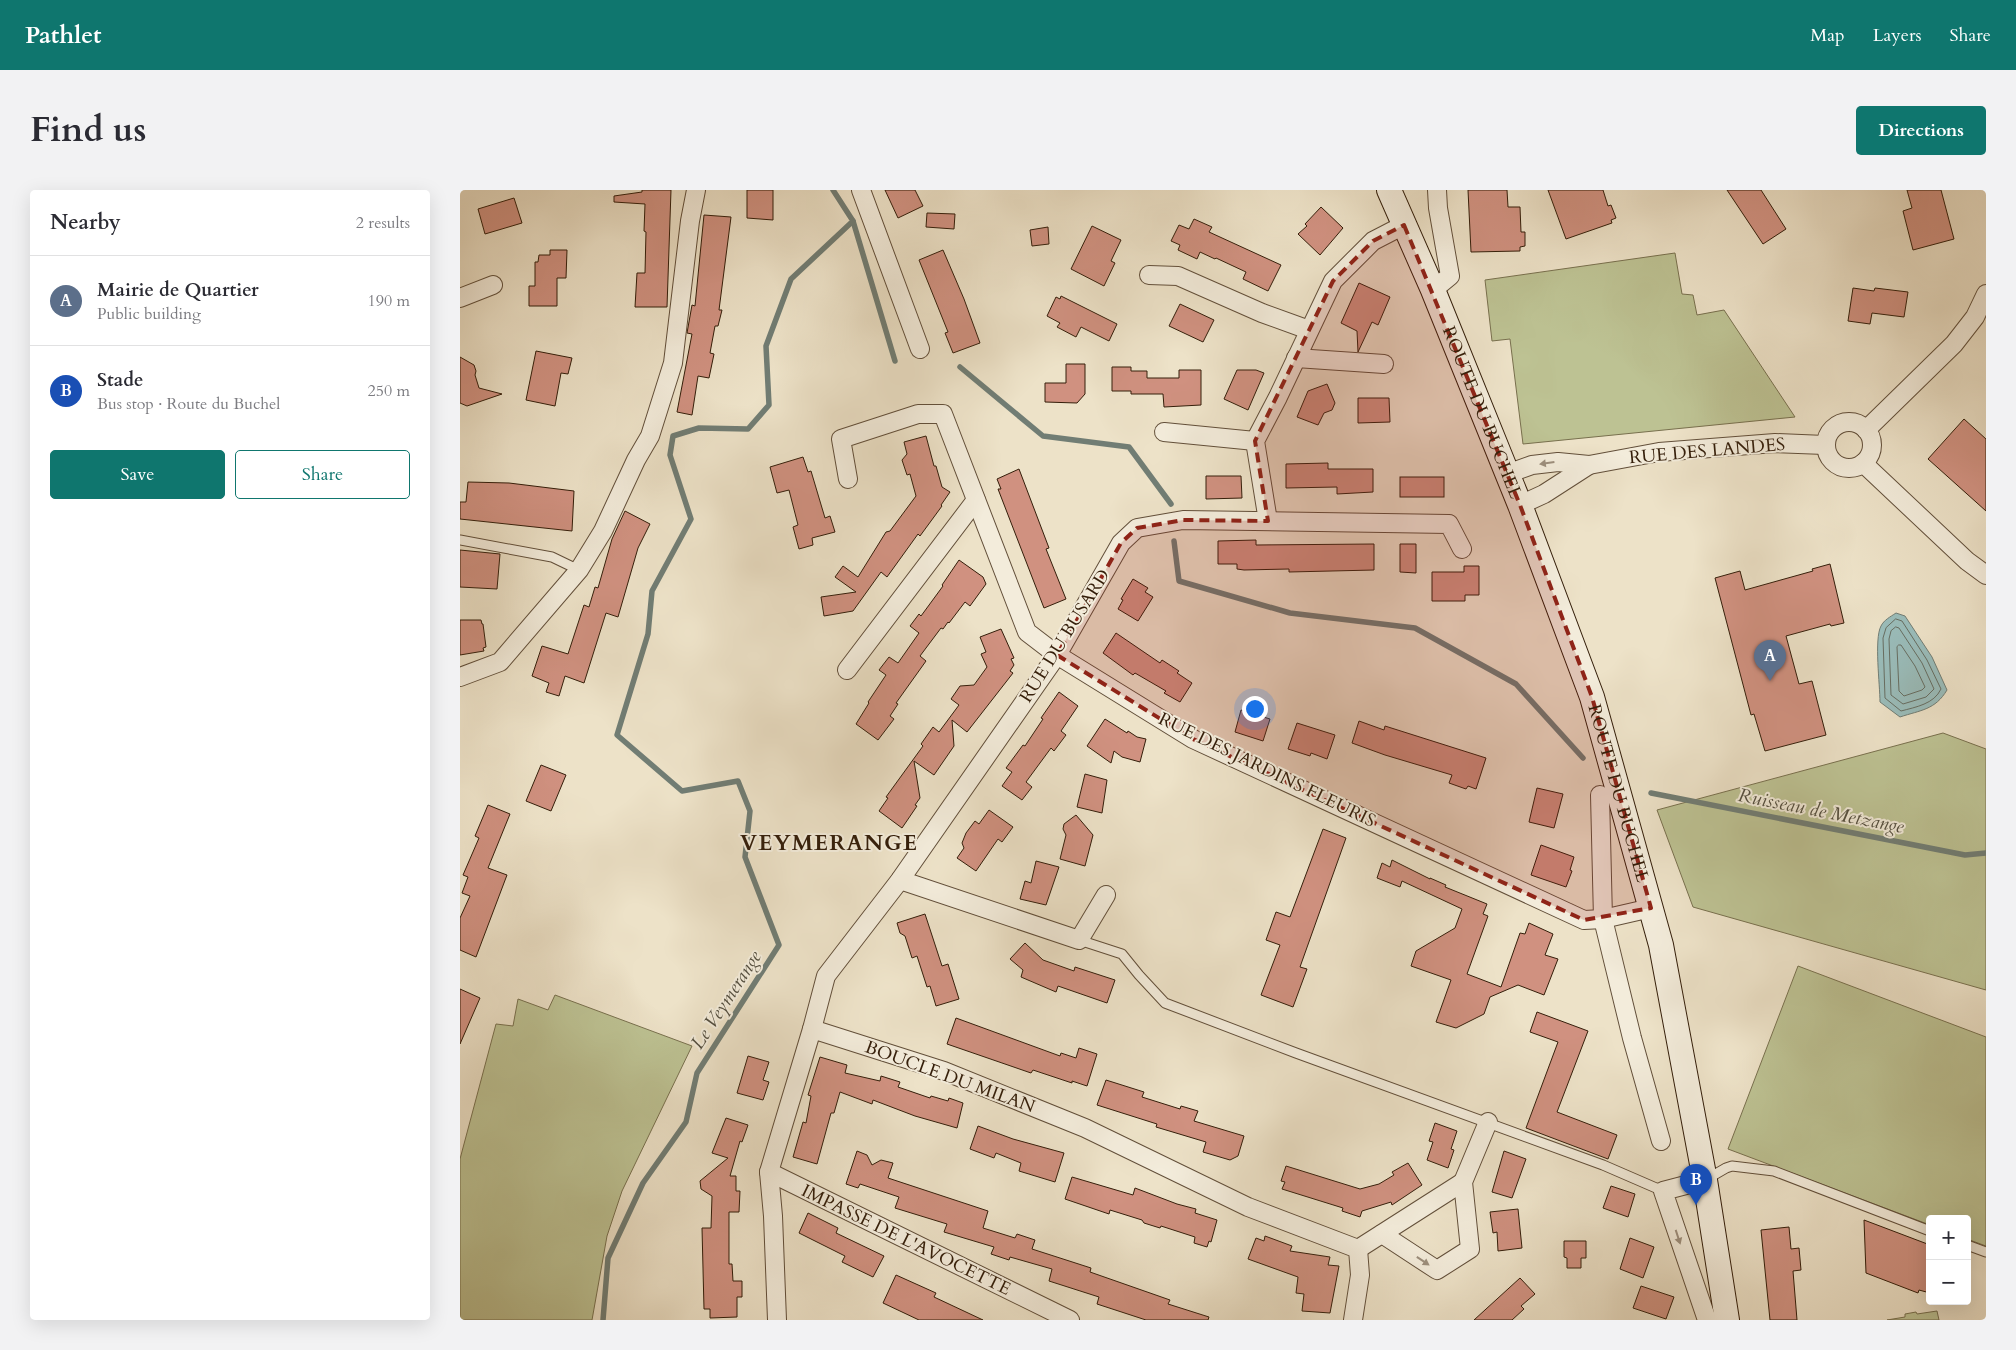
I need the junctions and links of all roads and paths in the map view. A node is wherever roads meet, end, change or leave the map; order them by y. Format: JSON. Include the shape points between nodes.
{"nodes":[{"id":1,"x":696,"y":190,"type":"edge"},
{"id":2,"x":861,"y":190,"type":"edge"},
{"id":3,"x":1389,"y":190,"type":"edge"},
{"id":4,"x":1437,"y":190,"type":"edge"},
{"id":5,"x":1404,"y":225,"type":"junction"},
{"id":6,"x":1149,"y":275,"type":"dead end"},
{"id":7,"x":493,"y":285,"type":"dead end"},
{"id":8,"x":1433,"y":290,"type":"junction"},
{"id":9,"x":1986,"y":294,"type":"edge"},
{"id":10,"x":460,"y":298,"type":"edge"},
{"id":11,"x":1309,"y":330,"type":"junction"},
{"id":12,"x":920,"y":349,"type":"dead end"},
{"id":13,"x":1296,"y":358,"type":"junction"},
{"id":14,"x":1384,"y":364,"type":"dead end"},
{"id":15,"x":1866,"y":430,"type":"junction"},
{"id":16,"x":1164,"y":432,"type":"dead end"},
{"id":17,"x":1255,"y":441,"type":"junction"},
{"id":18,"x":1825,"y":445,"type":"junction"},
{"id":19,"x":1863,"y":463,"type":"junction"},
{"id":20,"x":1589,"y":465,"type":"junction"},
{"id":21,"x":1507,"y":474,"type":"junction"},
{"id":22,"x":848,"y":479,"type":"dead end"},
{"id":23,"x":976,"y":500,"type":"junction"},
{"id":24,"x":1520,"y":505,"type":"junction"},
{"id":25,"x":1268,"y":521,"type":"junction"},
{"id":26,"x":460,"y":540,"type":"edge"},
{"id":27,"x":1462,"y":549,"type":"dead end"},
{"id":28,"x":579,"y":570,"type":"junction"},
{"id":29,"x":1986,"y":575,"type":"edge"},
{"id":30,"x":1057,"y":655,"type":"junction"},
{"id":31,"x":847,"y":670,"type":"dead end"},
{"id":32,"x":460,"y":677,"type":"edge"},
{"id":33,"x":1600,"y":795,"type":"dead end"},
{"id":34,"x":900,"y":880,"type":"junction"},
{"id":35,"x":1106,"y":895,"type":"dead end"},
{"id":36,"x":1651,"y":908,"type":"junction"},
{"id":37,"x":1603,"y":919,"type":"junction"},
{"id":38,"x":1079,"y":940,"type":"junction"},
{"id":39,"x":812,"y":1030,"type":"junction"},
{"id":40,"x":1488,"y":1122,"type":"junction"},
{"id":41,"x":1660,"y":1141,"type":"dead end"},
{"id":42,"x":769,"y":1172,"type":"junction"},
{"id":43,"x":1705,"y":1180,"type":"junction"},
{"id":44,"x":1463,"y":1182,"type":"junction"},
{"id":45,"x":1663,"y":1191,"type":"junction"},
{"id":46,"x":1926,"y":1229,"type":"edge"},
{"id":47,"x":1382,"y":1234,"type":"junction"},
{"id":48,"x":1971,"y":1246,"type":"edge"},
{"id":49,"x":1358,"y":1249,"type":"junction"},
{"id":50,"x":1986,"y":1252,"type":"edge"},
{"id":51,"x":777,"y":1320,"type":"edge"},
{"id":52,"x":1070,"y":1320,"type":"edge"},
{"id":53,"x":1353,"y":1320,"type":"edge"},
{"id":54,"x":1707,"y":1320,"type":"edge"},
{"id":55,"x":1727,"y":1320,"type":"edge"}],
"edges":[{"from":1,"to":28,"type":"street","via":[[673,363],[650,436],[603,531]]},
{"from":2,"to":12,"type":"street"},
{"from":3,"to":5,"type":"main road","name":"ROUTE DU BUCHEL"},
{"from":4,"to":8,"type":"street","via":[[1450,276]]},
{"from":5,"to":8,"type":"main road","name":"ROUTE DU BUCHEL"},
{"from":5,"to":11,"type":"street","via":[[1373,241],[1333,281]]},
{"from":6,"to":11,"type":"street","via":[[1178,276]]},
{"from":7,"to":10,"type":"street"},
{"from":8,"to":21,"type":"main road","name":"ROUTE DU BUCHEL"},
{"from":9,"to":15,"type":"street","via":[[1975,317],[1954,344]]},
{"from":11,"to":13,"type":"street"},
{"from":13,"to":14,"type":"street"},
{"from":13,"to":17,"type":"street"},
{"from":15,"to":18,"type":"street","via":[[1852,422],[1837,425]]},
{"from":15,"to":19,"type":"street","via":[[1872,445]]},
{"from":16,"to":17,"type":"street"},
{"from":17,"to":25,"type":"street"},
{"from":18,"to":19,"type":"street","via":[[1831,460],[1837,465],[1853,468]]},
{"from":18,"to":20,"type":"street","name":"RUE DES LANDES","via":[[1775,443],[1659,452]]},
{"from":19,"to":29,"type":"street"},
{"from":20,"to":21,"type":"street","name":"RUE DES LANDES","one_way":true,"via":[[1558,462],[1532,465]]},
{"from":20,"to":24,"type":"street","name":"RUE DES LANDES","via":[[1544,494]]},
{"from":21,"to":24,"type":"main road","name":"ROUTE DU BUCHEL"},
{"from":22,"to":23,"type":"street","name":"RUE DES JARDINS FLEURIS","via":[[841,439],[918,414],[943,414]]},
{"from":23,"to":30,"type":"street","name":"RUE DES JARDINS FLEURIS","via":[[1027,632]]},
{"from":23,"to":31,"type":"street"},
{"from":24,"to":36,"type":"main road","name":"ROUTE DU BUCHEL","via":[[1592,697]]},
{"from":25,"to":27,"type":"street","name":"RUE DU BUSARD","via":[[1449,524]]},
{"from":25,"to":30,"type":"street","name":"RUE DU BUSARD","via":[[1183,520],[1137,528],[1121,543]]},
{"from":26,"to":28,"type":"lane","via":[[552,557]]},
{"from":28,"to":32,"type":"street","via":[[500,662]]},
{"from":30,"to":34,"type":"street","name":"RUE DU BUSARD"},
{"from":30,"to":37,"type":"street","name":"RUE DES JARDINS FLEURIS","via":[[1193,739],[1584,920]]},
{"from":33,"to":37,"type":"street","name":"ROUTE DU BUCHEL"},
{"from":34,"to":38,"type":"street"},
{"from":34,"to":39,"type":"street","name":"RUE DU BUSARD","via":[[826,976]]},
{"from":35,"to":38,"type":"street"},
{"from":36,"to":37,"type":"street","name":"RUE DES JARDINS FLEURIS"},
{"from":36,"to":43,"type":"main road","name":"ROUTE DU BUCHEL"},
{"from":37,"to":41,"type":"street","name":"ROUTE DU BUCHEL"},
{"from":38,"to":40,"type":"lane","via":[[1122,954],[1165,1003]]},
{"from":39,"to":42,"type":"street"},
{"from":39,"to":49,"type":"street","name":"BOUCLE DU MILAN","via":[[944,1071],[1059,1117],[1248,1207]]},
{"from":40,"to":44,"type":"street"},
{"from":40,"to":45,"type":"lane"},
{"from":42,"to":51,"type":"street"},
{"from":42,"to":52,"type":"street","name":"IMPASSE DE L'AVOCETTE"},
{"from":43,"to":45,"type":"street"},
{"from":43,"to":46,"type":"lane","via":[[1732,1166],[1774,1171]]},
{"from":43,"to":55,"type":"main road","name":"ROUTE DU BUCHEL"},
{"from":44,"to":47,"type":"street"},
{"from":47,"to":44,"type":"street","one_way":true,"via":[[1436,1270],[1470,1248]]},
{"from":45,"to":54,"type":"street","one_way":true},
{"from":47,"to":49,"type":"street"},
{"from":48,"to":50,"type":"lane"},
{"from":49,"to":53,"type":"street","via":[[1360,1275]]}]}
